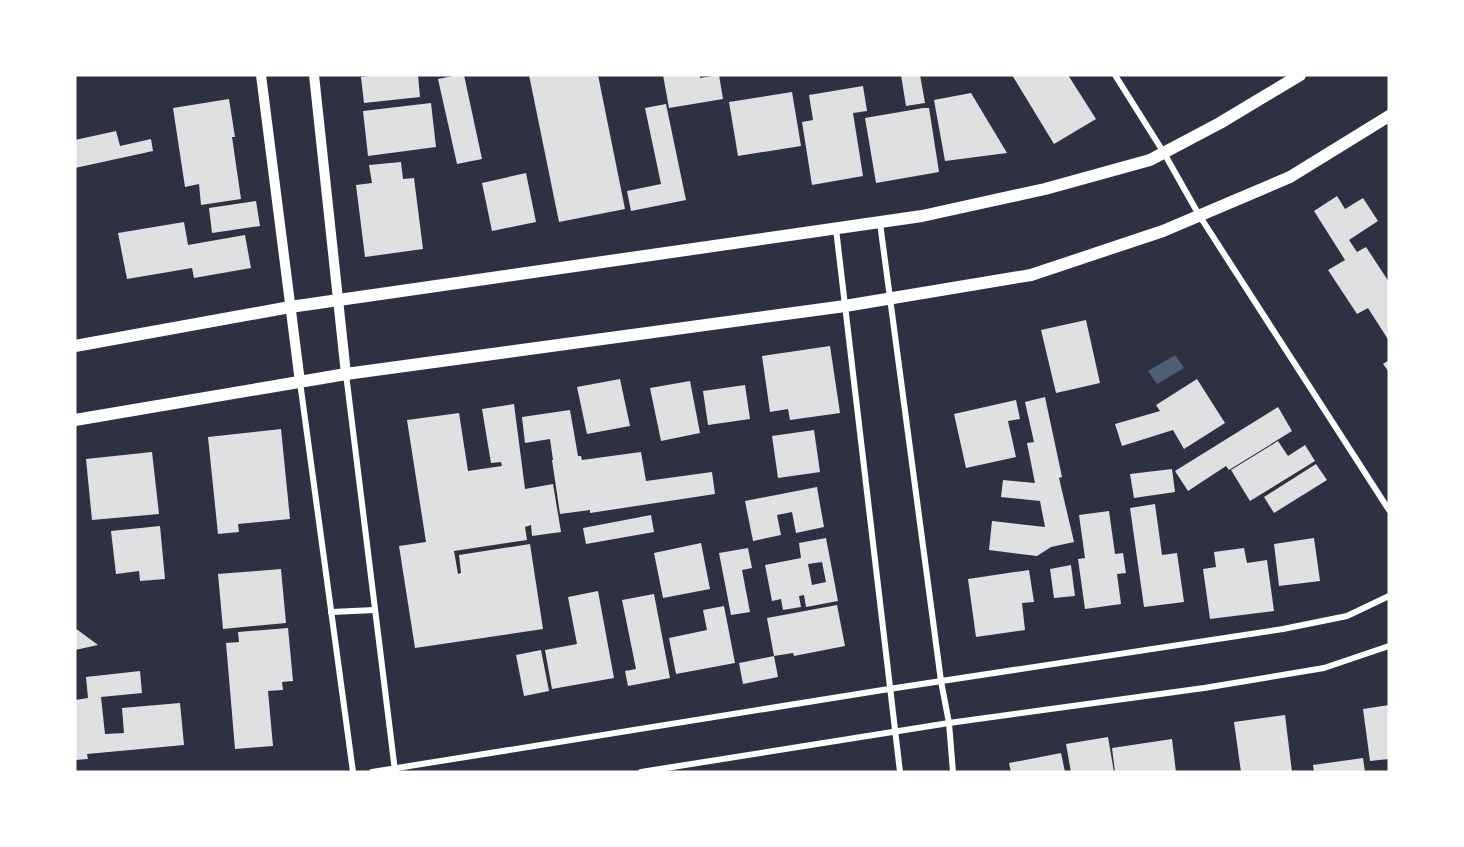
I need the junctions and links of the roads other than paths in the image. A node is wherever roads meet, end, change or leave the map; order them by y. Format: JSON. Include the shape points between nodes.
{"nodes":[{"id":1,"x":261,"y":75,"type":"edge"},
{"id":2,"x":314,"y":75,"type":"edge"},
{"id":3,"x":1115,"y":75,"type":"edge"},
{"id":4,"x":1300,"y":75,"type":"edge"},
{"id":5,"x":1389,"y":116,"type":"edge"},
{"id":6,"x":1164,"y":153,"type":"junction"},
{"id":7,"x":1199,"y":215,"type":"junction"},
{"id":8,"x":880,"y":223,"type":"junction"},
{"id":9,"x":836,"y":229,"type":"junction"},
{"id":10,"x":890,"y":298,"type":"junction"},
{"id":11,"x":337,"y":300,"type":"junction"},
{"id":12,"x":845,"y":306,"type":"junction"},
{"id":13,"x":290,"y":307,"type":"junction"},
{"id":14,"x":75,"y":346,"type":"edge"},
{"id":15,"x":346,"y":374,"type":"junction"},
{"id":16,"x":300,"y":382,"type":"junction"},
{"id":17,"x":75,"y":420,"type":"edge"},
{"id":18,"x":1389,"y":510,"type":"edge"},
{"id":19,"x":1389,"y":596,"type":"edge"},
{"id":20,"x":375,"y":610,"type":"junction"},
{"id":21,"x":331,"y":612,"type":"junction"},
{"id":22,"x":1389,"y":646,"type":"edge"},
{"id":23,"x":941,"y":681,"type":"junction"},
{"id":24,"x":889,"y":689,"type":"junction"},
{"id":25,"x":949,"y":723,"type":"junction"},
{"id":26,"x":895,"y":732,"type":"junction"},
{"id":27,"x":395,"y":770,"type":"edge"},
{"id":28,"x":353,"y":772,"type":"edge"},
{"id":29,"x":372,"y":772,"type":"edge"},
{"id":30,"x":641,"y":772,"type":"edge"},
{"id":31,"x":900,"y":772,"type":"edge"},
{"id":32,"x":952,"y":772,"type":"edge"}],
"edges":[{"from":1,"to":13,"type":"street"},
{"from":2,"to":11,"type":"street"},
{"from":3,"to":6,"type":"street"},
{"from":4,"to":6,"type":"main road"},
{"from":5,"to":7,"type":"main road","via":[[1290,177]]},
{"from":6,"to":7,"type":"street"},
{"from":6,"to":8,"type":"main road","via":[[1045,189]]},
{"from":7,"to":10,"type":"main road","via":[[1031,275]]},
{"from":7,"to":18,"type":"street"},
{"from":8,"to":9,"type":"main road"},
{"from":8,"to":10,"type":"street"},
{"from":9,"to":11,"type":"main road"},
{"from":9,"to":12,"type":"street"},
{"from":10,"to":12,"type":"main road"},
{"from":10,"to":23,"type":"street"},
{"from":11,"to":13,"type":"main road"},
{"from":11,"to":15,"type":"street"},
{"from":12,"to":15,"type":"main road"},
{"from":12,"to":24,"type":"street"},
{"from":13,"to":14,"type":"main road"},
{"from":13,"to":16,"type":"street"},
{"from":15,"to":16,"type":"main road"},
{"from":15,"to":20,"type":"street"},
{"from":16,"to":17,"type":"main road"},
{"from":16,"to":21,"type":"street"},
{"from":19,"to":23,"type":"street","via":[[1347,616],[1283,629]]},
{"from":20,"to":21,"type":"street"},
{"from":20,"to":27,"type":"street"},
{"from":21,"to":28,"type":"street"},
{"from":22,"to":25,"type":"street","via":[[1324,668]]},
{"from":23,"to":24,"type":"street"},
{"from":23,"to":25,"type":"street"},
{"from":24,"to":26,"type":"street"},
{"from":24,"to":27,"type":"street"},
{"from":25,"to":26,"type":"street"},
{"from":25,"to":32,"type":"street"},
{"from":26,"to":30,"type":"street"},
{"from":26,"to":31,"type":"street"},
{"from":27,"to":29,"type":"street"}]}
